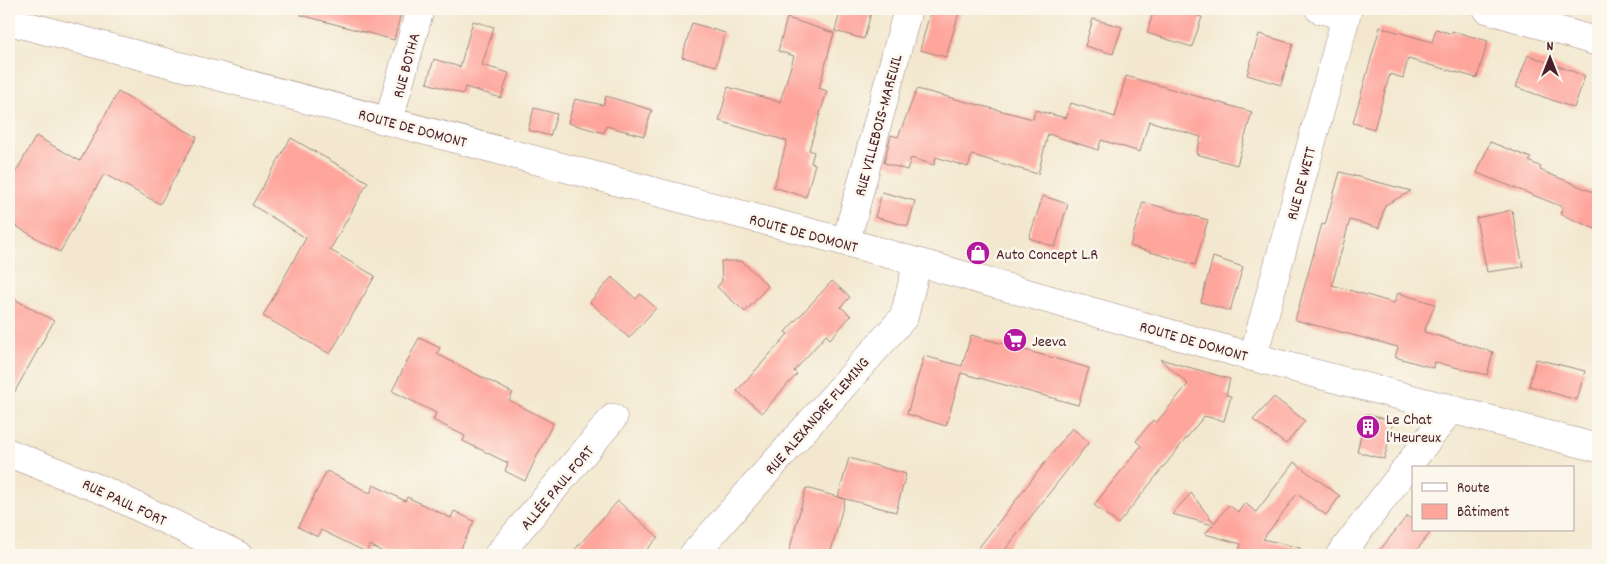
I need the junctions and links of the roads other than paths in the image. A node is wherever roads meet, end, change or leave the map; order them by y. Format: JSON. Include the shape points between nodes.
{"nodes":[{"id":1,"x":420,"y":9,"type":"edge"},
{"id":2,"x":908,"y":9,"type":"edge"},
{"id":3,"x":1319,"y":9,"type":"edge"},
{"id":4,"x":1487,"y":9,"type":"edge"},
{"id":5,"x":1347,"y":12,"type":"edge"},
{"id":6,"x":9,"y":21,"type":"edge"},
{"id":7,"x":1598,"y":42,"type":"edge"},
{"id":8,"x":389,"y":120,"type":"junction"},
{"id":9,"x":846,"y":242,"type":"junction"},
{"id":10,"x":917,"y":264,"type":"junction"},
{"id":11,"x":1253,"y":357,"type":"junction"},
{"id":12,"x":1446,"y":407,"type":"junction"},
{"id":13,"x":613,"y":418,"type":"dead end"},
{"id":14,"x":1598,"y":448,"type":"edge"},
{"id":15,"x":9,"y":452,"type":"edge"},
{"id":16,"x":238,"y":555,"type":"edge"},
{"id":17,"x":498,"y":555,"type":"edge"},
{"id":18,"x":693,"y":555,"type":"edge"},
{"id":19,"x":1340,"y":555,"type":"edge"}],
"edges":[{"from":1,"to":8,"type":"street","name":"RUE BOTHA"},
{"from":2,"to":9,"type":"street","name":"RUE VILLEBOIS-MAREUIL"},
{"from":3,"to":5,"type":"street"},
{"from":4,"to":7,"type":"street"},
{"from":5,"to":11,"type":"street","name":"RUE DE WETT"},
{"from":6,"to":8,"type":"street","name":"ROUTE DE DOMONT"},
{"from":8,"to":9,"type":"street","name":"ROUTE DE DOMONT"},
{"from":9,"to":10,"type":"street","name":"ROUTE DE DOMONT"},
{"from":10,"to":11,"type":"street","name":"ROUTE DE DOMONT"},
{"from":10,"to":18,"type":"street","name":"RUE ALEXANDRE FLEMING","via":[[904,317]]},
{"from":11,"to":12,"type":"street","name":"ROUTE DE DOMONT"},
{"from":12,"to":14,"type":"street","name":"ROUTE DE DOMONT"},
{"from":12,"to":19,"type":"street","via":[[1442,421]]},
{"from":13,"to":17,"type":"street","name":"ALLÉE PAUL FORT"},
{"from":15,"to":16,"type":"street","name":"RUE PAUL FORT","via":[[107,492]]}]}
